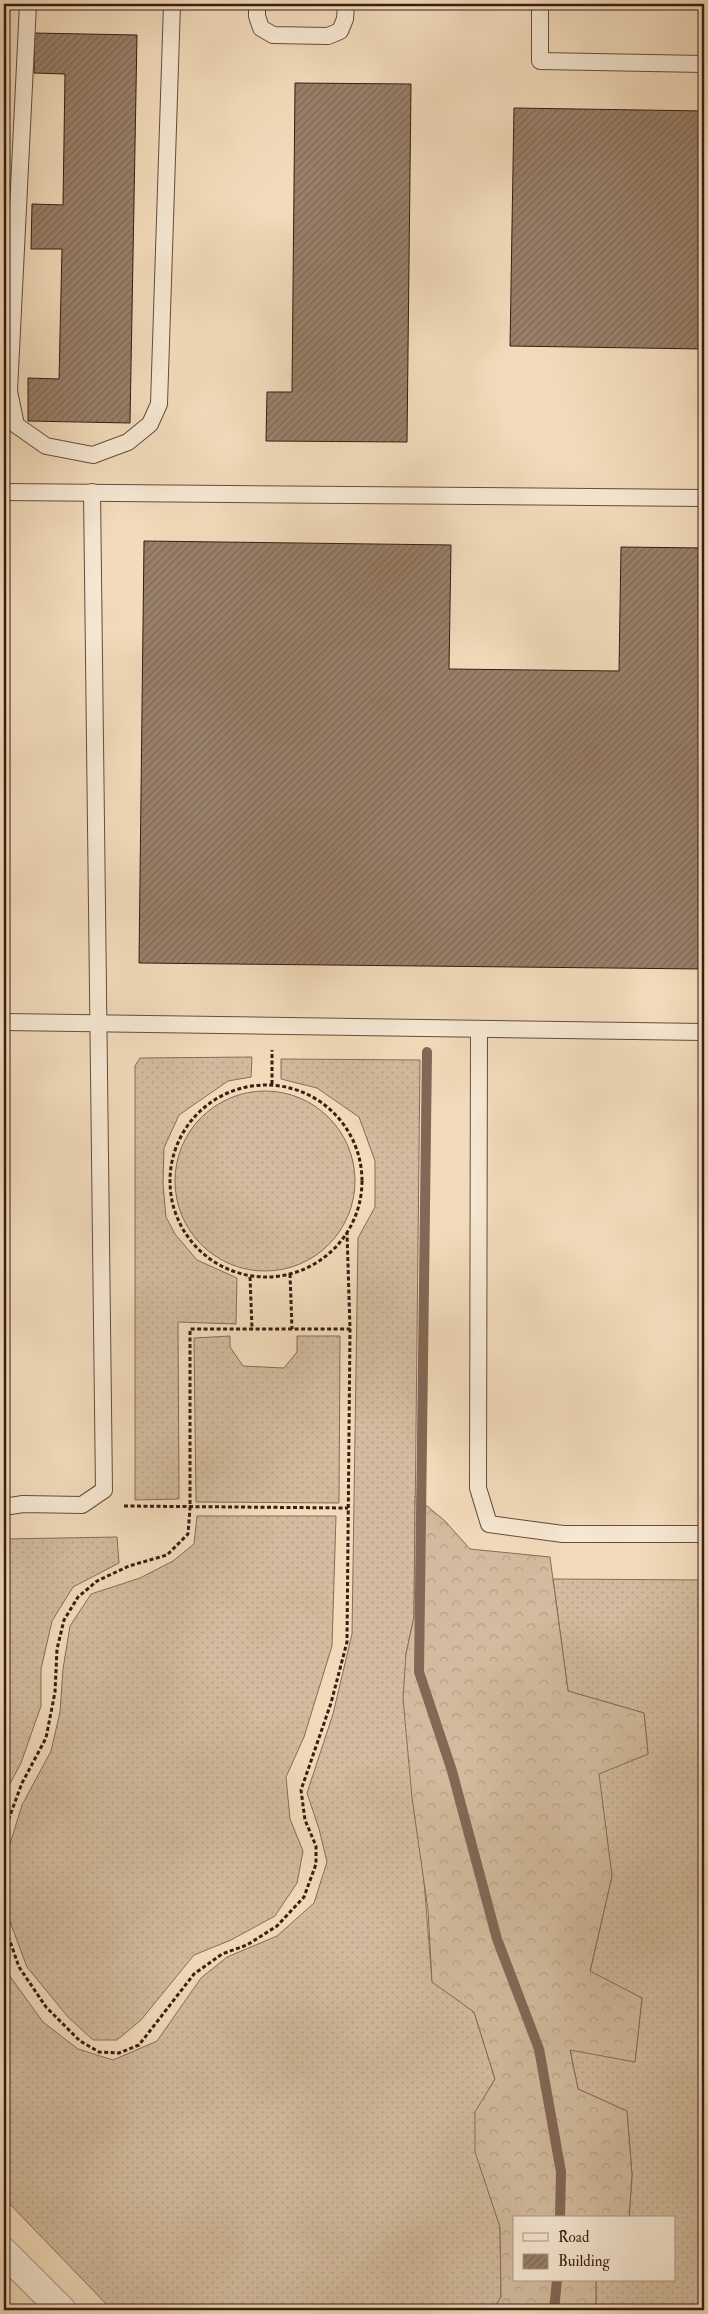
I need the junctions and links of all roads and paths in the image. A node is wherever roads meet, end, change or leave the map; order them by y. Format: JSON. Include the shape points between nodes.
{"nodes":[{"id":1,"x":28,"y":4,"type":"edge"},
{"id":2,"x":172,"y":4,"type":"edge"},
{"id":3,"x":257,"y":4,"type":"edge"},
{"id":4,"x":346,"y":4,"type":"edge"},
{"id":5,"x":540,"y":4,"type":"edge"},
{"id":6,"x":704,"y":64,"type":"edge"},
{"id":7,"x":4,"y":492,"type":"edge"},
{"id":8,"x":92,"y":492,"type":"junction"},
{"id":9,"x":704,"y":498,"type":"edge"},
{"id":10,"x":4,"y":1022,"type":"edge"},
{"id":11,"x":100,"y":1023,"type":"junction"},
{"id":12,"x":273,"y":1025,"type":"junction"},
{"id":13,"x":479,"y":1028,"type":"junction"},
{"id":14,"x":704,"y":1032,"type":"edge"},
{"id":15,"x":272,"y":1084,"type":"junction"},
{"id":16,"x":347,"y":1233,"type":"junction"},
{"id":17,"x":290,"y":1274,"type":"junction"},
{"id":18,"x":250,"y":1277,"type":"junction"},
{"id":19,"x":252,"y":1328,"type":"junction"},
{"id":20,"x":292,"y":1329,"type":"junction"},
{"id":21,"x":350,"y":1329,"type":"junction"},
{"id":22,"x":82,"y":1505,"type":"junction"},
{"id":23,"x":4,"y":1507,"type":"edge"},
{"id":24,"x":190,"y":1508,"type":"junction"},
{"id":25,"x":348,"y":1508,"type":"junction"},
{"id":26,"x":704,"y":1534,"type":"edge"},
{"id":27,"x":4,"y":1832,"type":"edge"},
{"id":28,"x":4,"y":1924,"type":"edge"},
{"id":29,"x":4,"y":2252,"type":"edge"},
{"id":30,"x":62,"y":2310,"type":"edge"}],
"edges":[{"from":1,"to":2,"type":"lane","via":[[8,391],[16,425],[46,446],[92,455],[128,442],[150,424],[159,404]]},
{"from":3,"to":4,"type":"lane","via":[[262,28],[273,35],[319,36],[340,31]]},
{"from":5,"to":6,"type":"lane","via":[[540,61]]},
{"from":7,"to":8,"type":"lane"},
{"from":8,"to":9,"type":"lane"},
{"from":8,"to":11,"type":"lane"},
{"from":10,"to":11,"type":"lane"},
{"from":11,"to":12,"type":"lane"},
{"from":11,"to":22,"type":"lane","via":[[104,1490]]},
{"from":12,"to":13,"type":"lane"},
{"from":12,"to":15,"type":"path"},
{"from":13,"to":14,"type":"lane"},
{"from":13,"to":26,"type":"lane","via":[[478,1488],[489,1524],[563,1534]]},
{"from":15,"to":16,"type":"path","via":[[300,1091],[325,1105],[345,1126],[358,1151],[363,1179],[359,1208]]},
{"from":15,"to":18,"type":"path","via":[[242,1087],[215,1099],[193,1117],[176,1142],[169,1170],[170,1200],[180,1227],[198,1251],[222,1267]]},
{"from":16,"to":17,"type":"path","via":[[325,1257]]},
{"from":16,"to":21,"type":"path"},
{"from":17,"to":18,"type":"path"},
{"from":17,"to":20,"type":"path"},
{"from":18,"to":19,"type":"path"},
{"from":19,"to":20,"type":"path"},
{"from":19,"to":24,"type":"path","via":[[190,1329]]},
{"from":20,"to":21,"type":"path"},
{"from":21,"to":25,"type":"path"},
{"from":22,"to":23,"type":"lane","via":[[23,1504]]},
{"from":22,"to":24,"type":"path"},
{"from":24,"to":25,"type":"path"},
{"from":24,"to":27,"type":"path","via":[[188,1534],[167,1555],[129,1566],[97,1581],[78,1596],[64,1620],[57,1649],[55,1692],[46,1738],[22,1783]]},
{"from":25,"to":28,"type":"path","via":[[347,1642],[331,1703],[301,1790],[305,1820],[316,1846],[316,1864],[304,1897],[277,1926],[247,1945],[222,1954],[194,1974],[139,2044],[119,2053],[99,2052],[80,2041],[46,2007],[19,1967]]},
{"from":29,"to":30,"type":"street"}]}
